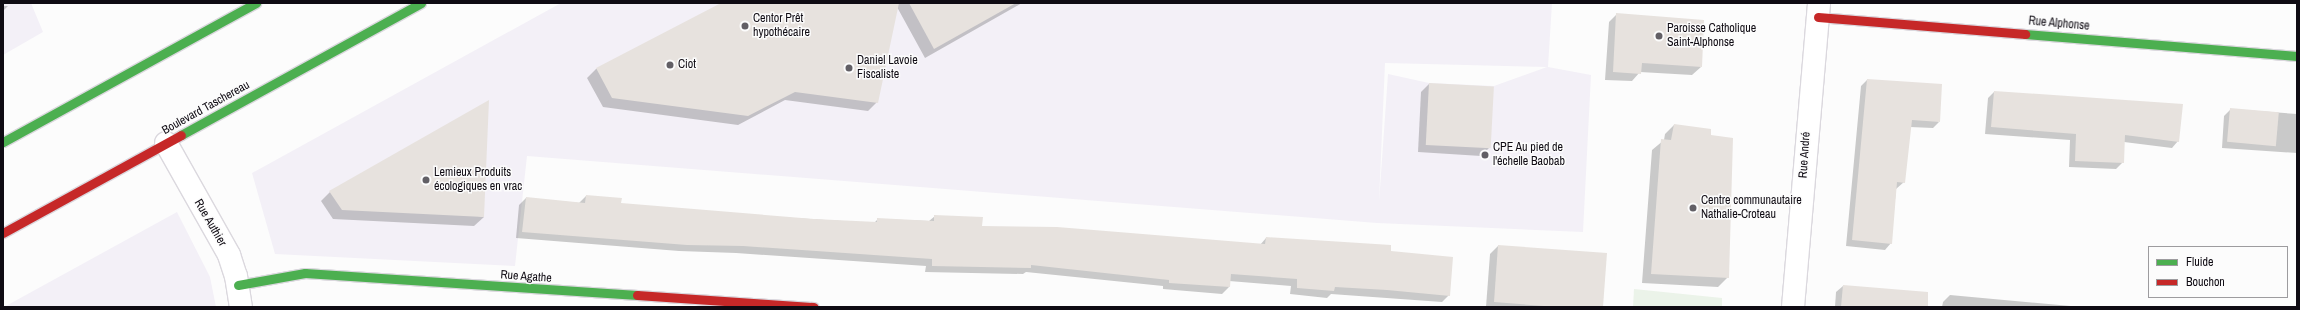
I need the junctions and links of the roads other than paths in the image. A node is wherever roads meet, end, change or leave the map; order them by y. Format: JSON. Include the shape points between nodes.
{"nodes":[{"id":1,"x":256,"y":3,"type":"edge"},
{"id":2,"x":421,"y":3,"type":"edge"},
{"id":3,"x":1819,"y":10,"type":"edge"},
{"id":4,"x":2297,"y":56,"type":"edge"},
{"id":5,"x":3,"y":142,"type":"edge"},
{"id":6,"x":166,"y":143,"type":"junction"},
{"id":7,"x":3,"y":233,"type":"edge"},
{"id":8,"x":238,"y":286,"type":"junction"},
{"id":9,"x":241,"y":307,"type":"edge"},
{"id":10,"x":814,"y":307,"type":"edge"},
{"id":11,"x":1793,"y":307,"type":"edge"}],
"edges":[{"from":1,"to":5,"type":"street"},
{"from":2,"to":6,"type":"street","name":"Boulevard Taschereau"},
{"from":3,"to":4,"type":"street","name":"Rue Alphonse"},
{"from":3,"to":11,"type":"street","name":"Rue André","via":[[1808,105]]},
{"from":6,"to":7,"type":"street","name":"Boulevard Taschereau"},
{"from":6,"to":8,"type":"street","name":"Rue Authier","via":[[220,239],[233,266]]},
{"from":8,"to":9,"type":"street","name":"Rue Authier"},
{"from":8,"to":10,"type":"street","name":"Rue Agathe","via":[[305,273]]}]}
